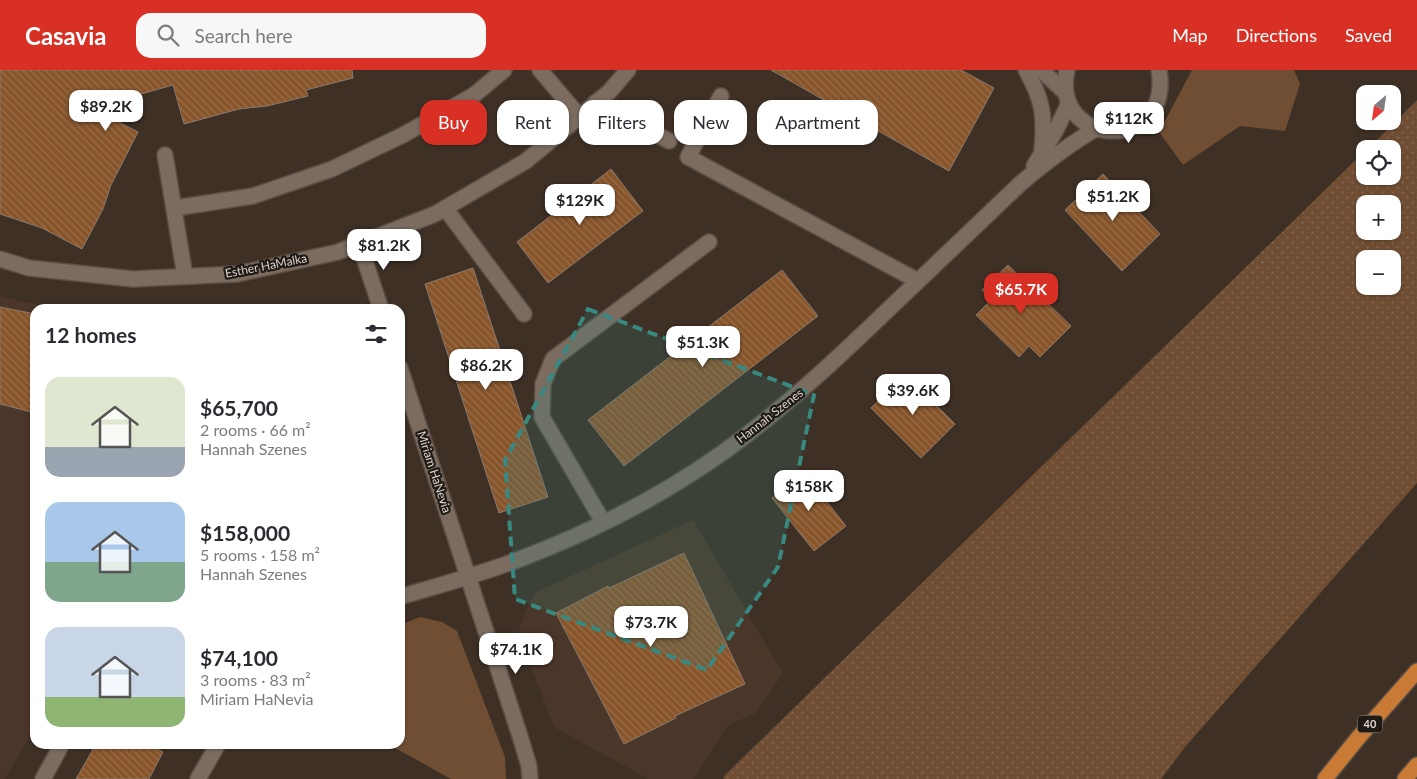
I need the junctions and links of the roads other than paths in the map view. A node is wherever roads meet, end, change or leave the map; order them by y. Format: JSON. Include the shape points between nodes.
{"nodes":[{"id":1,"x":504,"y":70,"type":"edge"},
{"id":2,"x":540,"y":70,"type":"edge"},
{"id":3,"x":628,"y":70,"type":"edge"},
{"id":4,"x":1026,"y":70,"type":"edge"},
{"id":5,"x":1041,"y":70,"type":"edge"},
{"id":6,"x":1067,"y":70,"type":"edge"},
{"id":7,"x":1160,"y":70,"type":"edge"},
{"id":8,"x":721,"y":96,"type":"dead end"},
{"id":9,"x":1067,"y":98,"type":"junction"},
{"id":10,"x":599,"y":100,"type":"edge"},
{"id":11,"x":579,"y":116,"type":"joint"},
{"id":12,"x":1096,"y":129,"type":"junction"},
{"id":13,"x":664,"y":138,"type":"edge"},
{"id":14,"x":669,"y":141,"type":"dead end"},
{"id":15,"x":166,"y":155,"type":"dead end"},
{"id":16,"x":1041,"y":155,"type":"junction"},
{"id":17,"x":1021,"y":183,"type":"junction"},
{"id":18,"x":175,"y":208,"type":"junction"},
{"id":19,"x":445,"y":208,"type":"junction"},
{"id":20,"x":709,"y":242,"type":"dead end"},
{"id":21,"x":359,"y":243,"type":"junction"},
{"id":22,"x":0,"y":259,"type":"edge"},
{"id":23,"x":185,"y":276,"type":"junction"},
{"id":24,"x":918,"y":281,"type":"junction"},
{"id":25,"x":379,"y":304,"type":"edge"},
{"id":26,"x":524,"y":314,"type":"dead end"},
{"id":27,"x":405,"y":383,"type":"edge"},
{"id":28,"x":603,"y":522,"type":"junction"},
{"id":29,"x":469,"y":577,"type":"junction"},
{"id":30,"x":405,"y":596,"type":"edge"},
{"id":31,"x":1417,"y":671,"type":"edge"},
{"id":32,"x":59,"y":749,"type":"edge"},
{"id":33,"x":215,"y":749,"type":"edge"},
{"id":34,"x":1417,"y":765,"type":"edge"},
{"id":35,"x":43,"y":779,"type":"edge"},
{"id":36,"x":198,"y":779,"type":"edge"},
{"id":37,"x":530,"y":779,"type":"edge"},
{"id":38,"x":1325,"y":779,"type":"edge"},
{"id":39,"x":1405,"y":779,"type":"edge"}],
"edges":[{"from":1,"to":18,"type":"street","via":[[474,95],[332,169],[253,196]]},
{"from":2,"to":11,"type":"street"},
{"from":3,"to":10,"type":"street","name":"Esther HaMalka"},
{"from":4,"to":16,"type":"street","via":[[1036,87],[1042,108]]},
{"from":5,"to":9,"type":"street"},
{"from":6,"to":9,"type":"street"},
{"from":7,"to":12,"type":"street","via":[[1160,97],[1146,119],[1122,131]]},
{"from":8,"to":24,"type":"street","via":[[688,157]]},
{"from":9,"to":12,"type":"street","via":[[1076,114]]},
{"from":9,"to":16,"type":"street","name":"Hannah Szenes"},
{"from":11,"to":19,"type":"street","name":"Esther HaMalka","via":[[526,160]]},
{"from":12,"to":17,"type":"street","name":"Hannah Szenes","via":[[1055,155]]},
{"from":13,"to":14,"type":"street"},
{"from":15,"to":18,"type":"street"},
{"from":16,"to":17,"type":"street","name":"Hannah Szenes"},
{"from":17,"to":24,"type":"street","name":"Hannah Szenes"},
{"from":18,"to":23,"type":"street"},
{"from":19,"to":21,"type":"street","name":"Esther HaMalka"},
{"from":19,"to":26,"type":"street"},
{"from":20,"to":28,"type":"street","via":[[553,358],[543,384],[542,417]]},
{"from":21,"to":23,"type":"street","name":"Esther HaMalka","via":[[338,252],[237,274]]},
{"from":21,"to":25,"type":"street"},
{"from":22,"to":23,"type":"street","name":"Esther HaMalka","via":[[29,268],[133,279]]},
{"from":24,"to":28,"type":"street","name":"Hannah Szenes","via":[[812,383],[769,419],[676,483]]},
{"from":27,"to":29,"type":"street","name":"Miriam HaNevia"},
{"from":28,"to":29,"type":"street","name":"Hannah Szenes","via":[[519,560]]},
{"from":29,"to":30,"type":"street"},
{"from":29,"to":37,"type":"street","name":"Miriam HaNevia","via":[[529,766]]},
{"from":31,"to":38,"type":"highway","number":"40"},
{"from":32,"to":35,"type":"street"},
{"from":33,"to":36,"type":"street"},
{"from":34,"to":39,"type":"highway"}]}
